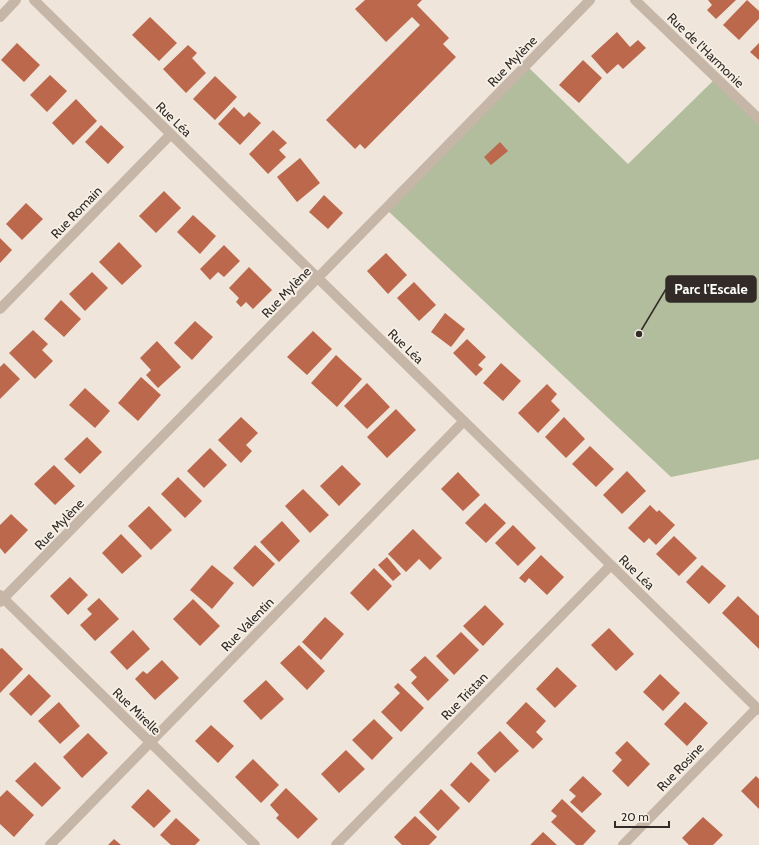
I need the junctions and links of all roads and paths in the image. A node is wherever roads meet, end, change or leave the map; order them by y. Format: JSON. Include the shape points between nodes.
{"nodes":[{"id":1,"x":16,"y":0,"type":"edge"},
{"id":2,"x":34,"y":0,"type":"edge"},
{"id":3,"x":590,"y":0,"type":"edge"},
{"id":4,"x":636,"y":0,"type":"edge"},
{"id":5,"x":0,"y":17,"type":"edge"},
{"id":6,"x":759,"y":118,"type":"edge"},
{"id":7,"x":171,"y":134,"type":"junction"},
{"id":8,"x":318,"y":278,"type":"junction"},
{"id":9,"x":0,"y":309,"type":"edge"},
{"id":10,"x":464,"y":421,"type":"junction"},
{"id":11,"x":611,"y":565,"type":"junction"},
{"id":12,"x":1,"y":599,"type":"edge"},
{"id":13,"x":758,"y":709,"type":"edge"},
{"id":14,"x":150,"y":742,"type":"junction"},
{"id":15,"x":50,"y":845,"type":"edge"},
{"id":16,"x":255,"y":845,"type":"edge"},
{"id":17,"x":336,"y":845,"type":"edge"},
{"id":18,"x":623,"y":845,"type":"edge"}],
"edges":[{"from":1,"to":5,"type":"street"},
{"from":2,"to":7,"type":"street","name":"Rue Léa"},
{"from":3,"to":8,"type":"street","name":"Rue Mylène"},
{"from":4,"to":6,"type":"street","name":"Rue de l'Harmonie"},
{"from":7,"to":8,"type":"street","name":"Rue Léa"},
{"from":7,"to":9,"type":"street","name":"Rue Romain"},
{"from":8,"to":10,"type":"street","name":"Rue Léa"},
{"from":8,"to":12,"type":"street","name":"Rue Mylène"},
{"from":10,"to":11,"type":"street","name":"Rue Léa"},
{"from":10,"to":14,"type":"street","name":"Rue Valentin"},
{"from":11,"to":13,"type":"street","name":"Rue Léa"},
{"from":11,"to":17,"type":"street","name":"Rue Tristan"},
{"from":12,"to":14,"type":"street","name":"Rue Mirelle"},
{"from":13,"to":18,"type":"street","name":"Rue Rosine"},
{"from":14,"to":15,"type":"street","name":"Rue Valentin"},
{"from":14,"to":16,"type":"street","name":"Rue Mirelle"}]}
